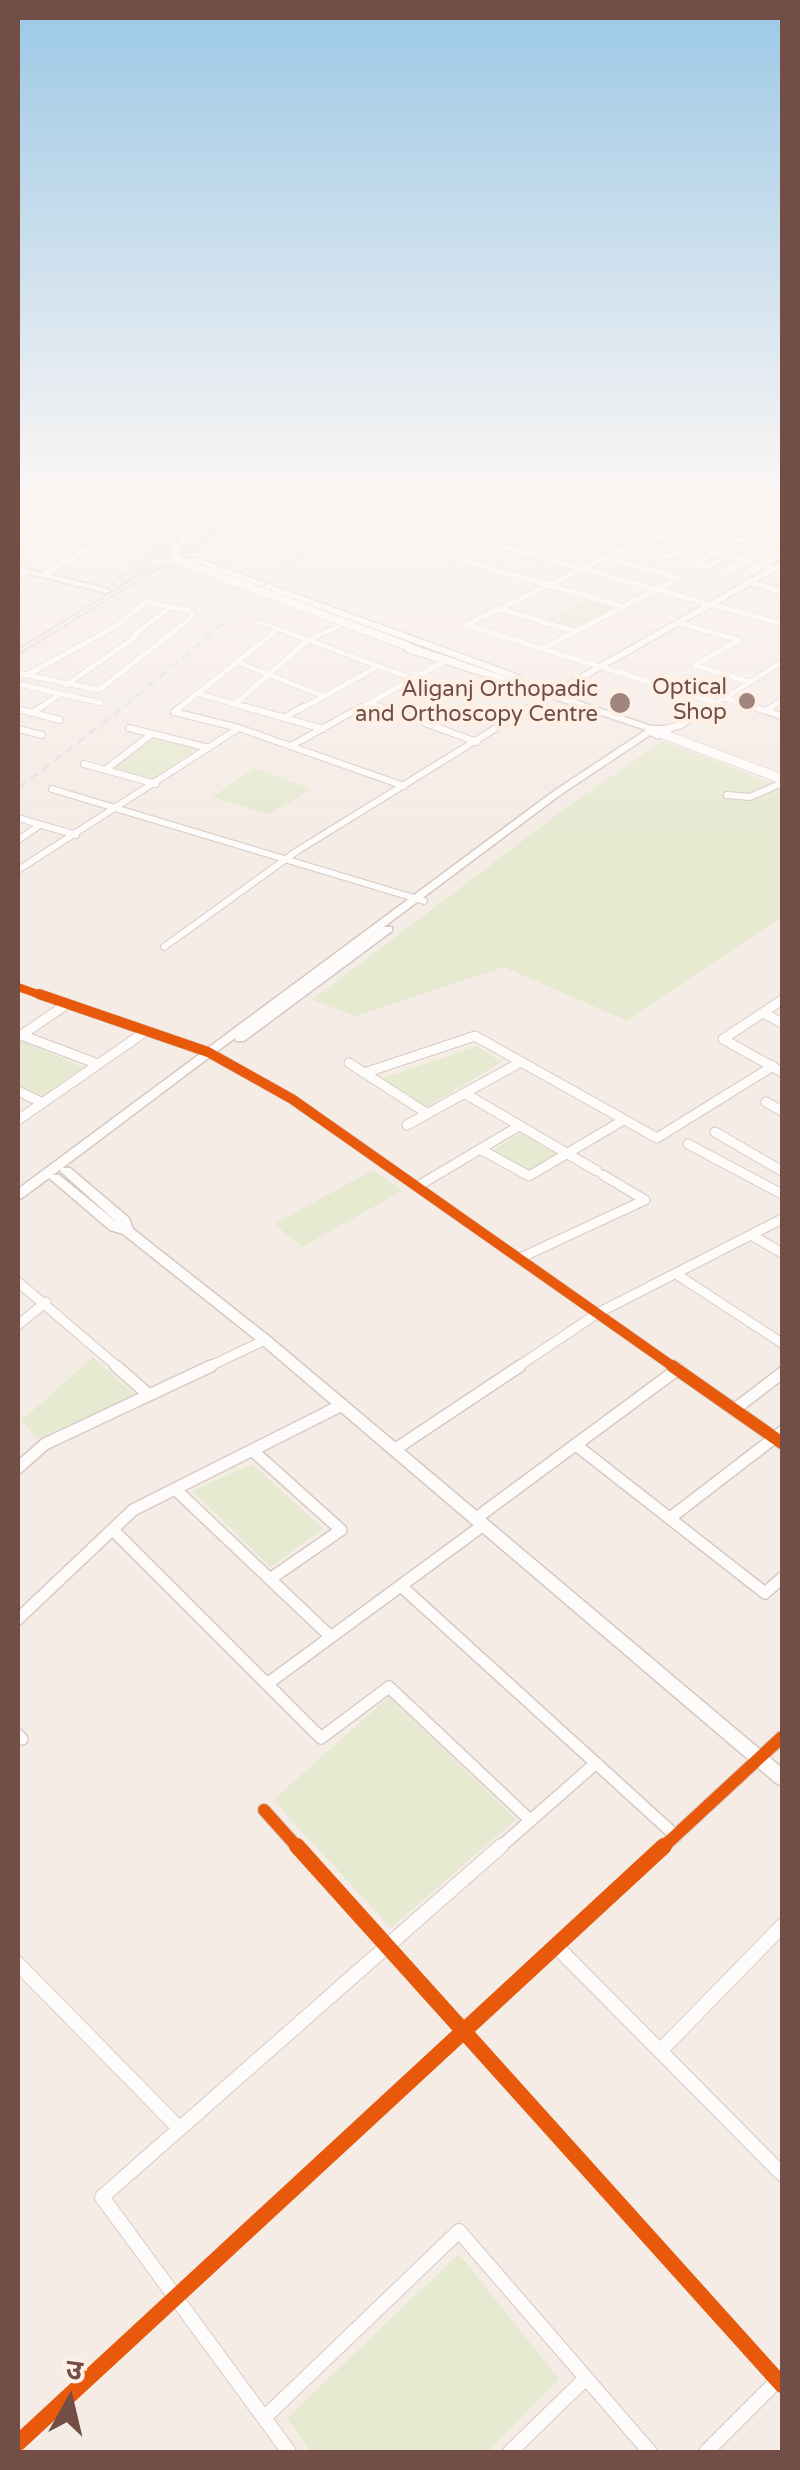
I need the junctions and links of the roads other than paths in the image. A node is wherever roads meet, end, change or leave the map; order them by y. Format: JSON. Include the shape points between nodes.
{"nodes":[{"id":1,"x":87,"y":602,"type":"edge"},
{"id":2,"x":100,"y":602,"type":"edge"},
{"id":3,"x":146,"y":602,"type":"edge"},
{"id":4,"x":148,"y":602,"type":"edge"},
{"id":5,"x":279,"y":602,"type":"edge"},
{"id":6,"x":291,"y":602,"type":"edge"},
{"id":7,"x":301,"y":602,"type":"edge"},
{"id":8,"x":312,"y":602,"type":"edge"},
{"id":9,"x":513,"y":602,"type":"edge"},
{"id":10,"x":606,"y":602,"type":"edge"},
{"id":11,"x":631,"y":602,"type":"edge"},
{"id":12,"x":708,"y":602,"type":"edge"},
{"id":13,"x":718,"y":602,"type":"edge"},
{"id":14,"x":715,"y":604,"type":"junction"},
{"id":15,"x":172,"y":606,"type":"junction"},
{"id":16,"x":292,"y":607,"type":"junction"},
{"id":17,"x":622,"y":607,"type":"junction"},
{"id":18,"x":500,"y":609,"type":"junction"},
{"id":19,"x":260,"y":622,"type":"dead end"},
{"id":20,"x":680,"y":623,"type":"junction"},
{"id":21,"x":782,"y":624,"type":"edge"},
{"id":22,"x":342,"y":625,"type":"junction"},
{"id":23,"x":278,"y":629,"type":"junction"},
{"id":24,"x":575,"y":632,"type":"junction"},
{"id":25,"x":308,"y":640,"type":"junction"},
{"id":26,"x":18,"y":644,"type":"edge"},
{"id":27,"x":543,"y":649,"type":"junction"},
{"id":28,"x":18,"y":652,"type":"edge"},
{"id":29,"x":237,"y":662,"type":"junction"},
{"id":30,"x":443,"y":662,"type":"junction"},
{"id":31,"x":780,"y":665,"type":"edge"},
{"id":32,"x":379,"y":666,"type":"junction"},
{"id":33,"x":600,"y":667,"type":"junction"},
{"id":34,"x":20,"y":673,"type":"edge"},
{"id":35,"x":269,"y":674,"type":"junction"},
{"id":36,"x":413,"y":679,"type":"junction"},
{"id":37,"x":515,"y":680,"type":"junction"},
{"id":38,"x":749,"y":682,"type":"junction"},
{"id":39,"x":18,"y":684,"type":"edge"},
{"id":40,"x":66,"y":685,"type":"junction"},
{"id":41,"x":30,"y":687,"type":"junction"},
{"id":42,"x":556,"y":692,"type":"junction"},
{"id":43,"x":18,"y":694,"type":"edge"},
{"id":44,"x":60,"y":694,"type":"junction"},
{"id":45,"x":197,"y":694,"type":"junction"},
{"id":46,"x":322,"y":696,"type":"junction"},
{"id":47,"x":725,"y":698,"type":"junction"},
{"id":48,"x":782,"y":701,"type":"edge"},
{"id":49,"x":236,"y":703,"type":"junction"},
{"id":50,"x":370,"y":703,"type":"junction"},
{"id":51,"x":717,"y":703,"type":"junction"},
{"id":52,"x":101,"y":704,"type":"dead end"},
{"id":53,"x":18,"y":709,"type":"edge"},
{"id":54,"x":766,"y":710,"type":"junction"},
{"id":55,"x":32,"y":713,"type":"junction"},
{"id":56,"x":782,"y":716,"type":"edge"},
{"id":57,"x":284,"y":717,"type":"junction"},
{"id":58,"x":60,"y":720,"type":"dead end"},
{"id":59,"x":130,"y":728,"type":"dead end"},
{"id":60,"x":239,"y":728,"type":"junction"},
{"id":61,"x":323,"y":728,"type":"junction"},
{"id":62,"x":18,"y":729,"type":"edge"},
{"id":63,"x":659,"y":732,"type":"junction"},
{"id":64,"x":152,"y":734,"type":"junction"},
{"id":65,"x":42,"y":735,"type":"dead end"},
{"id":66,"x":477,"y":742,"type":"junction"},
{"id":67,"x":291,"y":746,"type":"junction"},
{"id":68,"x":209,"y":748,"type":"junction"},
{"id":69,"x":84,"y":764,"type":"dead end"},
{"id":70,"x":105,"y":770,"type":"junction"},
{"id":71,"x":782,"y":779,"type":"edge"},
{"id":72,"x":156,"y":784,"type":"junction"},
{"id":73,"x":404,"y":786,"type":"junction"},
{"id":74,"x":52,"y":789,"type":"dead end"},
{"id":75,"x":727,"y":794,"type":"dead end"},
{"id":76,"x":116,"y":808,"type":"junction"},
{"id":77,"x":18,"y":818,"type":"edge"},
{"id":78,"x":40,"y":824,"type":"junction"},
{"id":79,"x":76,"y":835,"type":"junction"},
{"id":80,"x":18,"y":840,"type":"edge"},
{"id":81,"x":18,"y":858,"type":"edge"},
{"id":82,"x":286,"y":859,"type":"junction"},
{"id":83,"x":31,"y":862,"type":"junction"},
{"id":84,"x":18,"y":870,"type":"edge"},
{"id":85,"x":420,"y":899,"type":"junction"},
{"id":86,"x":164,"y":947,"type":"dead end"},
{"id":87,"x":18,"y":987,"type":"edge"},
{"id":88,"x":782,"y":1000,"type":"edge"},
{"id":89,"x":67,"y":1004,"type":"junction"},
{"id":90,"x":764,"y":1013,"type":"junction"},
{"id":91,"x":782,"y":1023,"type":"edge"},
{"id":92,"x":146,"y":1031,"type":"junction"},
{"id":93,"x":19,"y":1036,"type":"edge"},
{"id":94,"x":212,"y":1054,"type":"junction"},
{"id":95,"x":519,"y":1062,"type":"junction"},
{"id":96,"x":349,"y":1063,"type":"dead end"},
{"id":97,"x":98,"y":1064,"type":"junction"},
{"id":98,"x":772,"y":1066,"type":"junction"},
{"id":99,"x":782,"y":1072,"type":"edge"},
{"id":100,"x":364,"y":1073,"type":"junction"},
{"id":101,"x":18,"y":1091,"type":"edge"},
{"id":102,"x":464,"y":1094,"type":"junction"},
{"id":103,"x":43,"y":1102,"type":"junction"},
{"id":104,"x":766,"y":1102,"type":"dead end"},
{"id":105,"x":782,"y":1111,"type":"edge"},
{"id":106,"x":428,"y":1114,"type":"junction"},
{"id":107,"x":18,"y":1120,"type":"edge"},
{"id":108,"x":622,"y":1121,"type":"junction"},
{"id":109,"x":407,"y":1126,"type":"dead end"},
{"id":110,"x":519,"y":1126,"type":"junction"},
{"id":111,"x":714,"y":1132,"type":"dead end"},
{"id":112,"x":688,"y":1144,"type":"dead end"},
{"id":113,"x":480,"y":1149,"type":"junction"},
{"id":114,"x":568,"y":1155,"type":"junction"},
{"id":115,"x":782,"y":1171,"type":"edge"},
{"id":116,"x":57,"y":1172,"type":"junction"},
{"id":117,"x":418,"y":1186,"type":"junction"},
{"id":118,"x":782,"y":1194,"type":"edge"},
{"id":119,"x":18,"y":1195,"type":"edge"},
{"id":120,"x":18,"y":1206,"type":"edge"},
{"id":121,"x":782,"y":1219,"type":"edge"},
{"id":122,"x":753,"y":1236,"type":"junction"},
{"id":123,"x":782,"y":1254,"type":"edge"},
{"id":124,"x":520,"y":1258,"type":"junction"},
{"id":125,"x":676,"y":1274,"type":"junction"},
{"id":126,"x":18,"y":1282,"type":"edge"},
{"id":127,"x":46,"y":1302,"type":"junction"},
{"id":128,"x":598,"y":1313,"type":"junction"},
{"id":129,"x":18,"y":1325,"type":"edge"},
{"id":130,"x":265,"y":1340,"type":"junction"},
{"id":131,"x":782,"y":1344,"type":"edge"},
{"id":132,"x":678,"y":1369,"type":"junction"},
{"id":133,"x":782,"y":1373,"type":"edge"},
{"id":134,"x":149,"y":1395,"type":"junction"},
{"id":135,"x":342,"y":1405,"type":"junction"},
{"id":136,"x":735,"y":1409,"type":"junction"},
{"id":137,"x":780,"y":1438,"type":"edge"},
{"id":138,"x":576,"y":1445,"type":"junction"},
{"id":139,"x":252,"y":1450,"type":"junction"},
{"id":140,"x":394,"y":1450,"type":"junction"},
{"id":141,"x":18,"y":1468,"type":"edge"},
{"id":142,"x":175,"y":1489,"type":"junction"},
{"id":143,"x":670,"y":1518,"type":"junction"},
{"id":144,"x":479,"y":1523,"type":"junction"},
{"id":145,"x":112,"y":1530,"type":"junction"},
{"id":146,"x":782,"y":1578,"type":"edge"},
{"id":147,"x":270,"y":1579,"type":"junction"},
{"id":148,"x":401,"y":1586,"type":"junction"},
{"id":149,"x":18,"y":1619,"type":"edge"},
{"id":150,"x":331,"y":1636,"type":"junction"},
{"id":151,"x":266,"y":1684,"type":"junction"},
{"id":152,"x":782,"y":1738,"type":"edge"},
{"id":153,"x":760,"y":1758,"type":"junction"},
{"id":154,"x":596,"y":1763,"type":"junction"},
{"id":155,"x":782,"y":1778,"type":"edge"},
{"id":156,"x":264,"y":1810,"type":"dead end"},
{"id":157,"x":530,"y":1820,"type":"junction"},
{"id":158,"x":676,"y":1836,"type":"junction"},
{"id":159,"x":782,"y":1926,"type":"edge"},
{"id":160,"x":389,"y":1945,"type":"junction"},
{"id":161,"x":556,"y":1946,"type":"junction"},
{"id":162,"x":20,"y":1972,"type":"edge"},
{"id":163,"x":466,"y":2030,"type":"junction"},
{"id":164,"x":660,"y":2051,"type":"junction"},
{"id":165,"x":179,"y":2128,"type":"junction"},
{"id":166,"x":782,"y":2174,"type":"edge"},
{"id":167,"x":176,"y":2298,"type":"junction"},
{"id":168,"x":586,"y":2378,"type":"junction"},
{"id":169,"x":780,"y":2382,"type":"edge"},
{"id":170,"x":264,"y":2418,"type":"junction"},
{"id":171,"x":18,"y":2443,"type":"edge"},
{"id":172,"x":289,"y":2452,"type":"edge"},
{"id":173,"x":510,"y":2452,"type":"edge"},
{"id":174,"x":650,"y":2452,"type":"edge"},
{"id":175,"x":706,"y":2452,"type":"edge"}],
"edges":[{"from":1,"to":26,"type":"main road"},
{"from":2,"to":28,"type":"main road"},
{"from":3,"to":34,"type":"street","via":[[116,626]]},
{"from":4,"to":15,"type":"street"},
{"from":5,"to":16,"type":"street"},
{"from":6,"to":37,"type":"main road","bridge":true},
{"from":7,"to":16,"type":"street"},
{"from":8,"to":37,"type":"street"},
{"from":9,"to":18,"type":"street"},
{"from":10,"to":17,"type":"street"},
{"from":11,"to":17,"type":"street"},
{"from":12,"to":14,"type":"street"},
{"from":13,"to":14,"type":"street"},
{"from":14,"to":20,"type":"street"},
{"from":14,"to":21,"type":"street"},
{"from":15,"to":40,"type":"street"},
{"from":15,"to":40,"type":"street","via":[[193,616],[109,684],[87,690]]},
{"from":16,"to":22,"type":"street"},
{"from":17,"to":24,"type":"street"},
{"from":18,"to":24,"type":"street"},
{"from":18,"to":27,"type":"street","via":[[466,625]]},
{"from":19,"to":23,"type":"street"},
{"from":20,"to":33,"type":"street"},
{"from":20,"to":38,"type":"street","via":[[739,640],[695,666]]},
{"from":22,"to":25,"type":"street"},
{"from":22,"to":30,"type":"street"},
{"from":23,"to":25,"type":"street"},
{"from":23,"to":29,"type":"street"},
{"from":24,"to":27,"type":"street"},
{"from":25,"to":32,"type":"street"},
{"from":25,"to":35,"type":"street"},
{"from":27,"to":33,"type":"street"},
{"from":29,"to":35,"type":"street"},
{"from":29,"to":45,"type":"street"},
{"from":30,"to":36,"type":"street"},
{"from":30,"to":37,"type":"street"},
{"from":31,"to":38,"type":"street"},
{"from":32,"to":36,"type":"street"},
{"from":32,"to":46,"type":"street"},
{"from":33,"to":42,"type":"street"},
{"from":33,"to":51,"type":"street"},
{"from":34,"to":40,"type":"street"},
{"from":35,"to":46,"type":"street"},
{"from":35,"to":49,"type":"street"},
{"from":36,"to":50,"type":"street"},
{"from":37,"to":42,"type":"main road"},
{"from":38,"to":47,"type":"street"},
{"from":39,"to":41,"type":"street"},
{"from":41,"to":43,"type":"street"},
{"from":41,"to":44,"type":"street"},
{"from":42,"to":63,"type":"main road"},
{"from":42,"to":66,"type":"street"},
{"from":44,"to":52,"type":"street"},
{"from":44,"to":55,"type":"street"},
{"from":45,"to":49,"type":"street"},
{"from":45,"to":60,"type":"street","via":[[174,712]]},
{"from":46,"to":57,"type":"street"},
{"from":47,"to":51,"type":"street"},
{"from":47,"to":54,"type":"street"},
{"from":48,"to":54,"type":"street"},
{"from":49,"to":57,"type":"street"},
{"from":50,"to":61,"type":"street"},
{"from":50,"to":66,"type":"street"},
{"from":51,"to":63,"type":"street"},
{"from":53,"to":55,"type":"street"},
{"from":54,"to":56,"type":"street"},
{"from":55,"to":58,"type":"street"},
{"from":57,"to":61,"type":"street"},
{"from":59,"to":64,"type":"street"},
{"from":60,"to":67,"type":"street"},
{"from":60,"to":68,"type":"street"},
{"from":61,"to":67,"type":"street"},
{"from":62,"to":65,"type":"street"},
{"from":63,"to":71,"type":"street"},
{"from":63,"to":85,"type":"main road"},
{"from":64,"to":68,"type":"street"},
{"from":64,"to":70,"type":"street"},
{"from":66,"to":73,"type":"street"},
{"from":67,"to":73,"type":"street"},
{"from":68,"to":72,"type":"street"},
{"from":69,"to":70,"type":"street"},
{"from":70,"to":72,"type":"street"},
{"from":71,"to":75,"type":"street","via":[[750,797]]},
{"from":72,"to":76,"type":"street"},
{"from":73,"to":82,"type":"street"},
{"from":74,"to":76,"type":"street"},
{"from":76,"to":79,"type":"street"},
{"from":76,"to":82,"type":"street"},
{"from":77,"to":78,"type":"street"},
{"from":78,"to":79,"type":"street"},
{"from":78,"to":80,"type":"street"},
{"from":79,"to":83,"type":"street"},
{"from":81,"to":83,"type":"street"},
{"from":82,"to":85,"type":"street"},
{"from":82,"to":86,"type":"street"},
{"from":83,"to":84,"type":"street"},
{"from":85,"to":94,"type":"main road"},
{"from":87,"to":89,"type":"street"},
{"from":88,"to":90,"type":"street"},
{"from":89,"to":92,"type":"street"},
{"from":89,"to":93,"type":"street"},
{"from":90,"to":91,"type":"street"},
{"from":90,"to":98,"type":"street","via":[[723,1039]]},
{"from":92,"to":94,"type":"street"},
{"from":92,"to":97,"type":"street"},
{"from":93,"to":97,"type":"street"},
{"from":94,"to":116,"type":"main road"},
{"from":94,"to":117,"type":"street","via":[[292,1099]]},
{"from":95,"to":100,"type":"street","via":[[472,1036]]},
{"from":95,"to":102,"type":"street"},
{"from":95,"to":108,"type":"street"},
{"from":96,"to":100,"type":"street"},
{"from":97,"to":103,"type":"street"},
{"from":98,"to":99,"type":"street"},
{"from":98,"to":108,"type":"street","via":[[660,1137]]},
{"from":100,"to":106,"type":"street"},
{"from":101,"to":103,"type":"street"},
{"from":102,"to":106,"type":"street"},
{"from":102,"to":110,"type":"street"},
{"from":103,"to":107,"type":"street"},
{"from":104,"to":105,"type":"street"},
{"from":106,"to":109,"type":"street"},
{"from":108,"to":114,"type":"street"},
{"from":110,"to":113,"type":"street"},
{"from":110,"to":114,"type":"street"},
{"from":111,"to":115,"type":"street"},
{"from":112,"to":118,"type":"street"},
{"from":113,"to":114,"type":"street","via":[[526,1176]]},
{"from":113,"to":117,"type":"street"},
{"from":114,"to":124,"type":"street","via":[[644,1200]]},
{"from":116,"to":119,"type":"main road"},
{"from":116,"to":120,"type":"main road"},
{"from":116,"to":130,"type":"main road","via":[[114,1227],[127,1230]]},
{"from":117,"to":124,"type":"street"},
{"from":121,"to":122,"type":"street"},
{"from":122,"to":123,"type":"street"},
{"from":122,"to":125,"type":"street"},
{"from":124,"to":128,"type":"street"},
{"from":125,"to":128,"type":"street"},
{"from":125,"to":131,"type":"street"},
{"from":126,"to":127,"type":"street"},
{"from":127,"to":129,"type":"street"},
{"from":127,"to":134,"type":"street"},
{"from":128,"to":132,"type":"street"},
{"from":128,"to":140,"type":"street"},
{"from":130,"to":134,"type":"street"},
{"from":130,"to":135,"type":"main road"},
{"from":132,"to":136,"type":"street"},
{"from":132,"to":138,"type":"street"},
{"from":133,"to":136,"type":"street"},
{"from":134,"to":141,"type":"street","via":[[46,1444]]},
{"from":135,"to":139,"type":"street"},
{"from":135,"to":140,"type":"main road"},
{"from":136,"to":137,"type":"street"},
{"from":137,"to":143,"type":"street"},
{"from":138,"to":143,"type":"street"},
{"from":138,"to":144,"type":"street"},
{"from":139,"to":142,"type":"street"},
{"from":139,"to":147,"type":"street","via":[[342,1530]]},
{"from":140,"to":144,"type":"main road"},
{"from":142,"to":145,"type":"street","via":[[133,1510]]},
{"from":142,"to":147,"type":"street"},
{"from":143,"to":146,"type":"street","via":[[764,1592]]},
{"from":144,"to":148,"type":"street"},
{"from":144,"to":153,"type":"main road"},
{"from":145,"to":149,"type":"street"},
{"from":145,"to":151,"type":"street"},
{"from":147,"to":150,"type":"street"},
{"from":148,"to":150,"type":"street"},
{"from":148,"to":154,"type":"street"},
{"from":150,"to":151,"type":"street"},
{"from":151,"to":157,"type":"street","via":[[321,1738],[389,1687]]},
{"from":152,"to":153,"type":"street"},
{"from":153,"to":155,"type":"main road"},
{"from":153,"to":158,"type":"street"},
{"from":154,"to":157,"type":"street"},
{"from":154,"to":158,"type":"street"},
{"from":156,"to":160,"type":"street"},
{"from":157,"to":160,"type":"street"},
{"from":158,"to":161,"type":"street"},
{"from":159,"to":164,"type":"street"},
{"from":160,"to":163,"type":"street"},
{"from":160,"to":165,"type":"street"},
{"from":161,"to":163,"type":"street"},
{"from":161,"to":164,"type":"street"},
{"from":162,"to":165,"type":"street"},
{"from":163,"to":167,"type":"street"},
{"from":163,"to":169,"type":"street"},
{"from":164,"to":166,"type":"street"},
{"from":165,"to":167,"type":"street","via":[[102,2197]]},
{"from":167,"to":170,"type":"street"},
{"from":167,"to":171,"type":"street"},
{"from":168,"to":170,"type":"street","via":[[460,2231]]},
{"from":168,"to":173,"type":"street"},
{"from":168,"to":174,"type":"street"},
{"from":169,"to":175,"type":"street"},
{"from":170,"to":172,"type":"street"}]}
